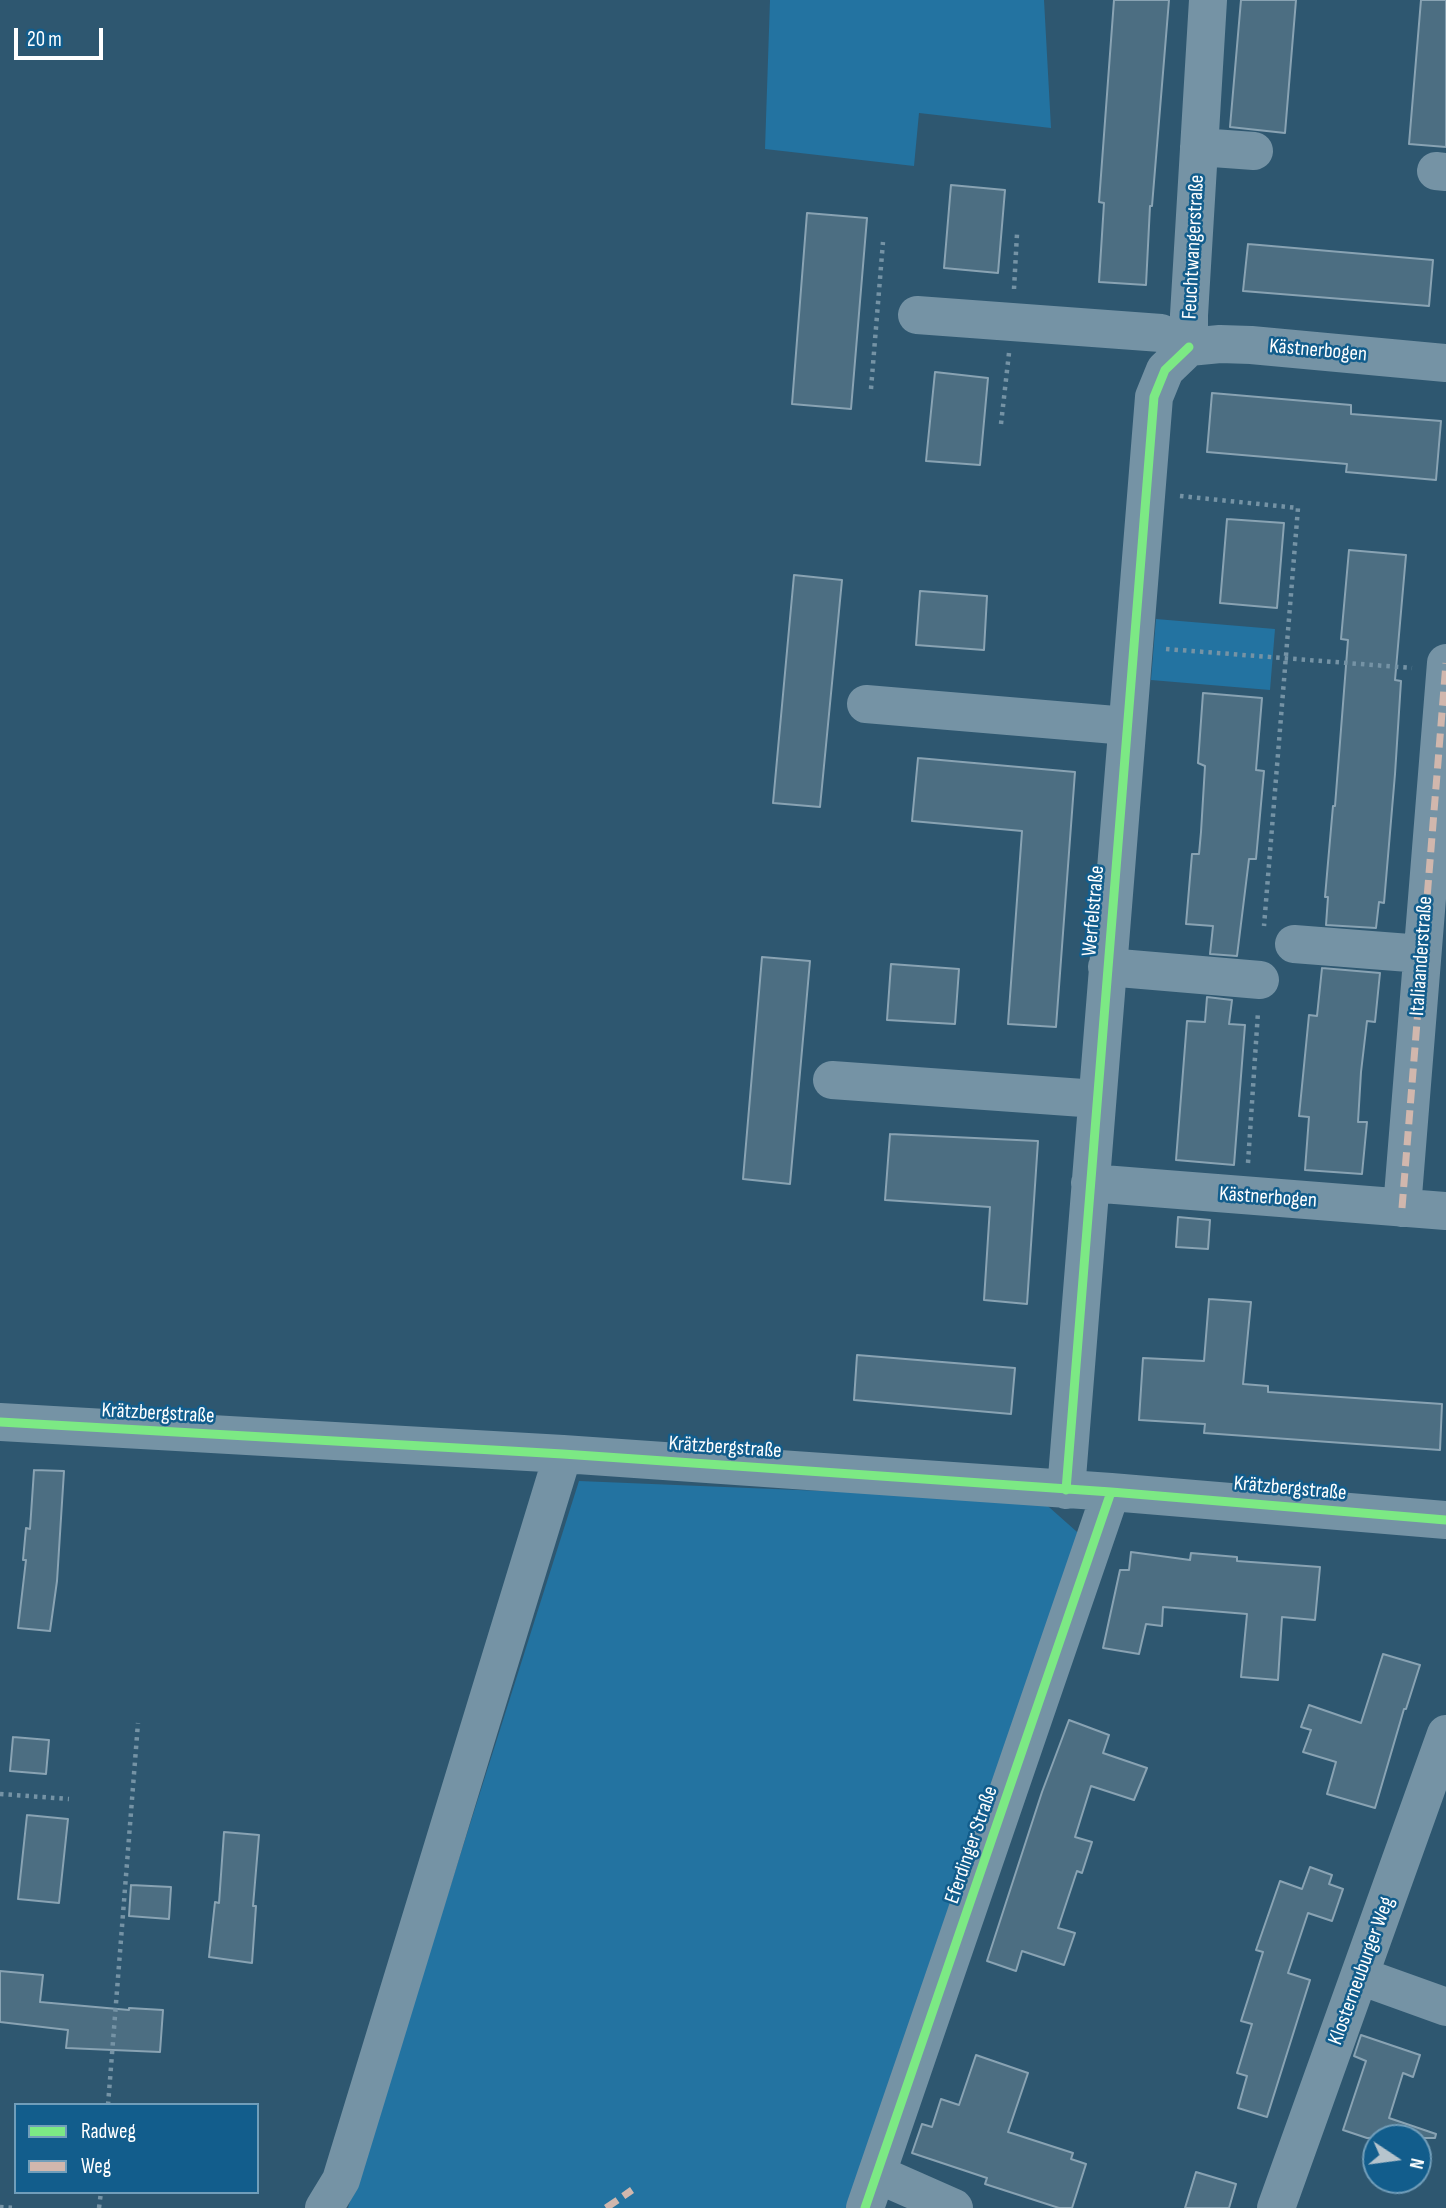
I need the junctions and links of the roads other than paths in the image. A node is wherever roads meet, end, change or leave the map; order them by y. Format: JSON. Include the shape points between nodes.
{"nodes":[{"id":1,"x":1208,"y":0,"type":"edge"},
{"id":2,"x":1199,"y":147,"type":"junction"},
{"id":3,"x":1254,"y":151,"type":"dead end"},
{"id":4,"x":917,"y":315,"type":"dead end"},
{"id":5,"x":1189,"y":347,"type":"junction"},
{"id":6,"x":1446,"y":363,"type":"edge"},
{"id":7,"x":1445,"y":667,"type":"edge"},
{"id":8,"x":866,"y":704,"type":"dead end"},
{"id":9,"x":1126,"y":726,"type":"junction"},
{"id":10,"x":1294,"y":944,"type":"dead end"},
{"id":11,"x":1422,"y":954,"type":"junction"},
{"id":12,"x":1107,"y":967,"type":"junction"},
{"id":13,"x":1260,"y":980,"type":"road end"},
{"id":14,"x":1432,"y":998,"type":"edge"},
{"id":15,"x":832,"y":1080,"type":"dead end"},
{"id":16,"x":1097,"y":1098,"type":"junction"},
{"id":17,"x":1090,"y":1183,"type":"junction"},
{"id":18,"x":1402,"y":1208,"type":"junction"},
{"id":19,"x":1446,"y":1211,"type":"edge"},
{"id":20,"x":0,"y":1422,"type":"edge"},
{"id":21,"x":563,"y":1454,"type":"junction"},
{"id":22,"x":1066,"y":1490,"type":"junction"},
{"id":23,"x":1111,"y":1492,"type":"junction"},
{"id":24,"x":1446,"y":1520,"type":"edge"},
{"id":25,"x":1446,"y":1734,"type":"edge"},
{"id":26,"x":1360,"y":1976,"type":"junction"},
{"id":27,"x":1446,"y":2007,"type":"edge"},
{"id":28,"x":871,"y":2191,"type":"edge"},
{"id":29,"x":324,"y":2208,"type":"edge"},
{"id":30,"x":954,"y":2208,"type":"edge"},
{"id":31,"x":1276,"y":2208,"type":"edge"}],
"edges":[{"from":1,"to":2,"type":"street","name":"Feuchtwangerstraße"},
{"from":2,"to":3,"type":"street","name":"Feuchtwangerstraße"},
{"from":2,"to":5,"type":"street","name":"Feuchtwangerstraße"},
{"from":4,"to":5,"type":"street","via":[[1161,332]]},
{"from":5,"to":6,"type":"street","name":"Kästnerbogen","via":[[1251,345]]},
{"from":5,"to":9,"type":"street","name":"Werfelstraße","via":[[1165,370],[1154,397]]},
{"from":7,"to":11,"type":"street","name":"Italiaanderstraße"},
{"from":8,"to":9,"type":"street"},
{"from":9,"to":12,"type":"street","name":"Werfelstraße"},
{"from":10,"to":11,"type":"street"},
{"from":11,"to":14,"type":"street","name":"Italiaanderstraße"},
{"from":12,"to":13,"type":"street"},
{"from":12,"to":16,"type":"street","name":"Werfelstraße"},
{"from":14,"to":18,"type":"street","name":"Italiaanderstraße"},
{"from":15,"to":16,"type":"street"},
{"from":16,"to":17,"type":"street","name":"Werfelstraße"},
{"from":17,"to":18,"type":"street","name":"Kästnerbogen"},
{"from":17,"to":22,"type":"street","name":"Werfelstraße"},
{"from":18,"to":19,"type":"street","name":"Kästnerbogen"},
{"from":20,"to":21,"type":"street","name":"Krätzbergstraße"},
{"from":21,"to":22,"type":"street","name":"Krätzbergstraße"},
{"from":21,"to":29,"type":"street","via":[[341,2180]]},
{"from":22,"to":23,"type":"street","name":"Krätzbergstraße"},
{"from":23,"to":24,"type":"street","name":"Krätzbergstraße"},
{"from":23,"to":28,"type":"street","name":"Eferdinger Straße"},
{"from":25,"to":26,"type":"street","name":"Klosterneuburger Weg"},
{"from":26,"to":27,"type":"street"},
{"from":26,"to":31,"type":"street","name":"Klosterneuburger Weg"},
{"from":28,"to":30,"type":"street"}]}
